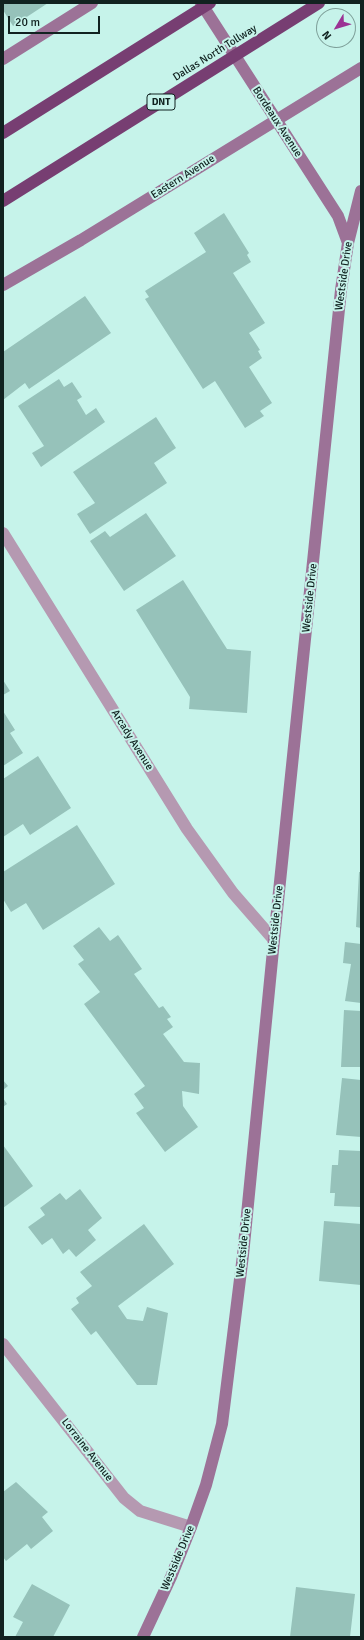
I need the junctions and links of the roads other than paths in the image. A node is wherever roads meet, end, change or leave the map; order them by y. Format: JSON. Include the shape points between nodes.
{"nodes":[{"id":1,"x":92,"y":3,"type":"edge"},
{"id":2,"x":201,"y":3,"type":"edge"},
{"id":3,"x":210,"y":3,"type":"edge"},
{"id":4,"x":319,"y":3,"type":"edge"},
{"id":5,"x":3,"y":59,"type":"edge"},
{"id":6,"x":361,"y":68,"type":"edge"},
{"id":7,"x":276,"y":120,"type":"junction"},
{"id":8,"x":3,"y":133,"type":"edge"},
{"id":9,"x":361,"y":191,"type":"edge"},
{"id":10,"x":3,"y":201,"type":"edge"},
{"id":11,"x":348,"y":242,"type":"junction"},
{"id":12,"x":3,"y":285,"type":"edge"},
{"id":13,"x":3,"y":533,"type":"edge"},
{"id":14,"x":274,"y":940,"type":"junction"},
{"id":15,"x":3,"y":1344,"type":"edge"},
{"id":16,"x":191,"y":1527,"type":"junction"},
{"id":17,"x":143,"y":1637,"type":"edge"}],
"edges":[{"from":1,"to":5,"type":"street"},
{"from":2,"to":7,"type":"street","name":"Bordeaux Avenue"},
{"from":3,"to":8,"type":"highway"},
{"from":4,"to":10,"type":"highway","name":"Dallas North Tollway","number":"DNT"},
{"from":6,"to":7,"type":"street","name":"Eastern Avenue"},
{"from":7,"to":11,"type":"street","name":"Bordeaux Avenue","via":[[338,216]]},
{"from":7,"to":12,"type":"street","name":"Eastern Avenue"},
{"from":9,"to":11,"type":"street","name":"Westside Drive"},
{"from":11,"to":14,"type":"street","name":"Westside Drive"},
{"from":13,"to":14,"type":"street","name":"Arcady Avenue","via":[[187,829],[233,893]]},
{"from":14,"to":16,"type":"street","name":"Westside Drive","via":[[243,1256],[222,1424],[206,1485]]},
{"from":15,"to":16,"type":"street","name":"Lorraine Avenue","via":[[124,1498],[140,1511]]},
{"from":16,"to":17,"type":"street","name":"Westside Drive"}]}
